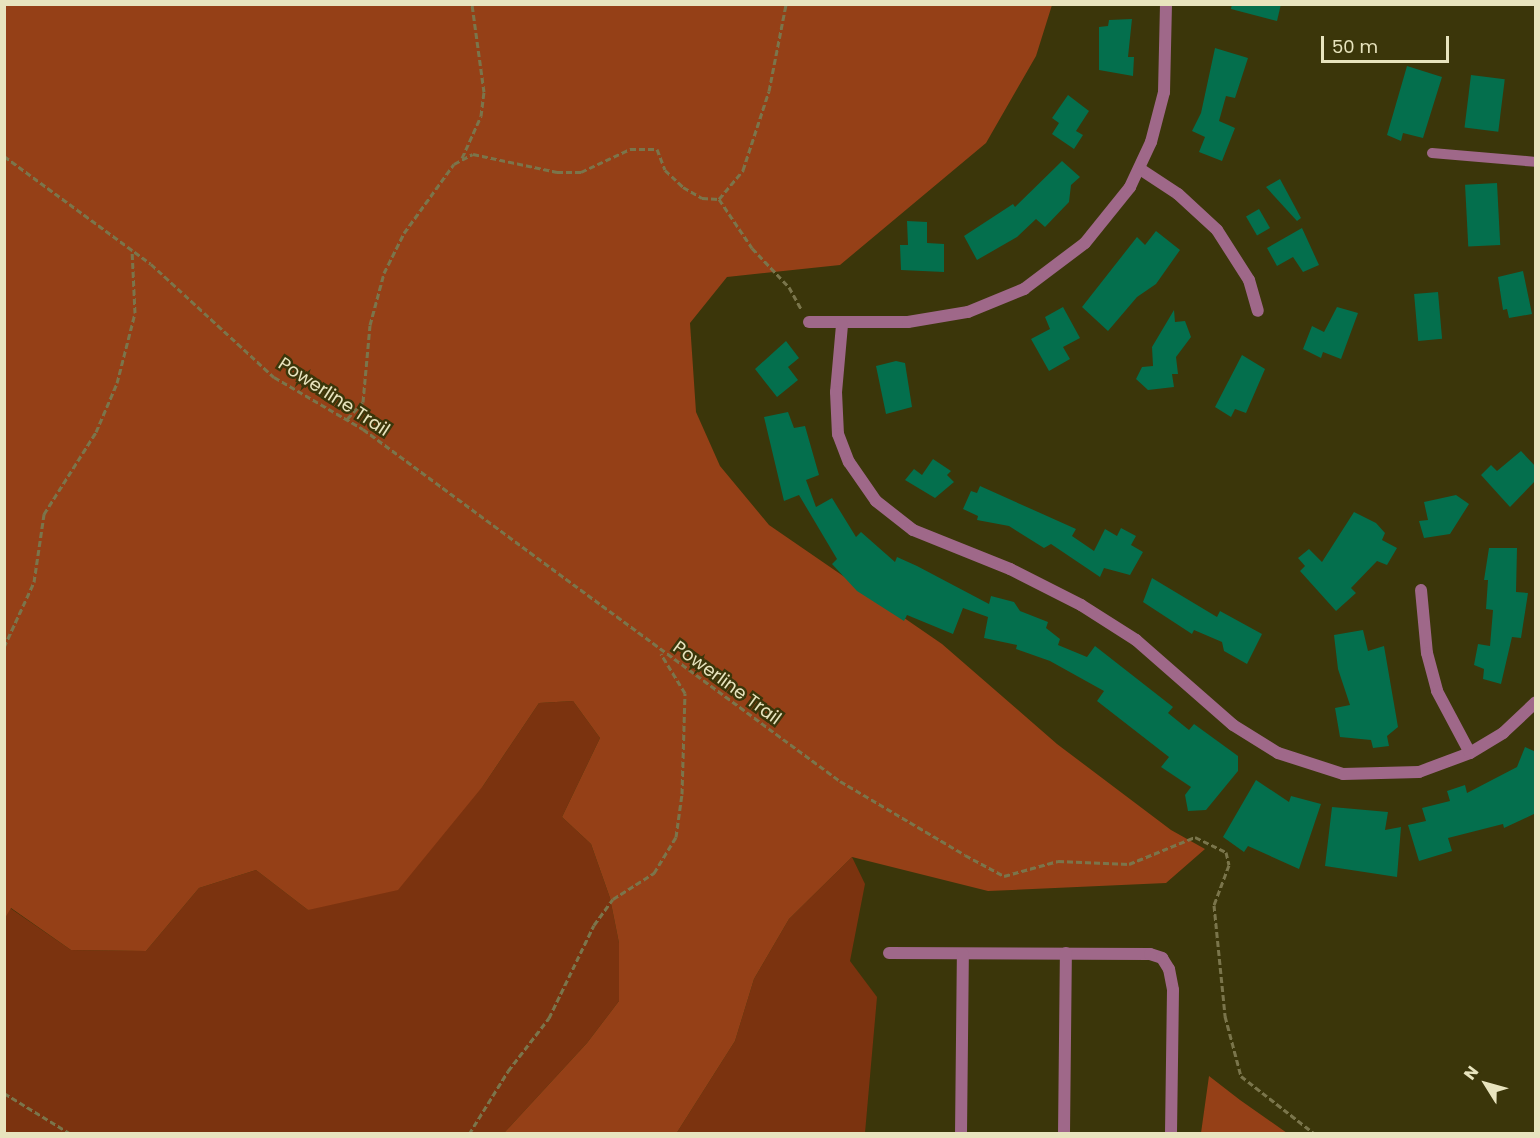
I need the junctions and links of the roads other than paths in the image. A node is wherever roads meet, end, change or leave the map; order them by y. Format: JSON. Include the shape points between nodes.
{"nodes":[{"id":1,"x":1167,"y":4,"type":"edge"},
{"id":2,"x":1432,"y":153,"type":"dead end"},
{"id":3,"x":1536,"y":162,"type":"edge"},
{"id":4,"x":1140,"y":169,"type":"junction"},
{"id":5,"x":1258,"y":311,"type":"dead end"},
{"id":6,"x":809,"y":322,"type":"road end"},
{"id":7,"x":842,"y":325,"type":"junction"},
{"id":8,"x":1421,"y":590,"type":"dead end"},
{"id":9,"x":1536,"y":702,"type":"edge"},
{"id":10,"x":1470,"y":753,"type":"junction"},
{"id":11,"x":1066,"y":953,"type":"junction"},
{"id":12,"x":889,"y":954,"type":"dead end"},
{"id":13,"x":963,"y":954,"type":"junction"},
{"id":14,"x":961,"y":1134,"type":"edge"},
{"id":15,"x":1064,"y":1134,"type":"edge"},
{"id":16,"x":1171,"y":1134,"type":"edge"}],
"edges":[{"from":1,"to":4,"type":"street","via":[[1164,92]]},
{"from":2,"to":3,"type":"lane"},
{"from":4,"to":5,"type":"street","via":[[1178,194],[1217,231],[1248,280]]},
{"from":4,"to":7,"type":"street","via":[[1085,243],[1024,290],[968,312]]},
{"from":6,"to":7,"type":"street"},
{"from":7,"to":10,"type":"street","via":[[836,392],[838,434],[859,479],[897,520],[1081,605],[1173,669],[1250,737],[1299,762],[1343,774],[1396,776],[1441,766]]},
{"from":8,"to":10,"type":"street","via":[[1427,653],[1437,691]]},
{"from":9,"to":10,"type":"street","via":[[1503,733]]},
{"from":11,"to":13,"type":"street"},
{"from":11,"to":15,"type":"street"},
{"from":11,"to":16,"type":"street","via":[[1150,954],[1169,969]]},
{"from":12,"to":13,"type":"street"},
{"from":13,"to":14,"type":"street"}]}
